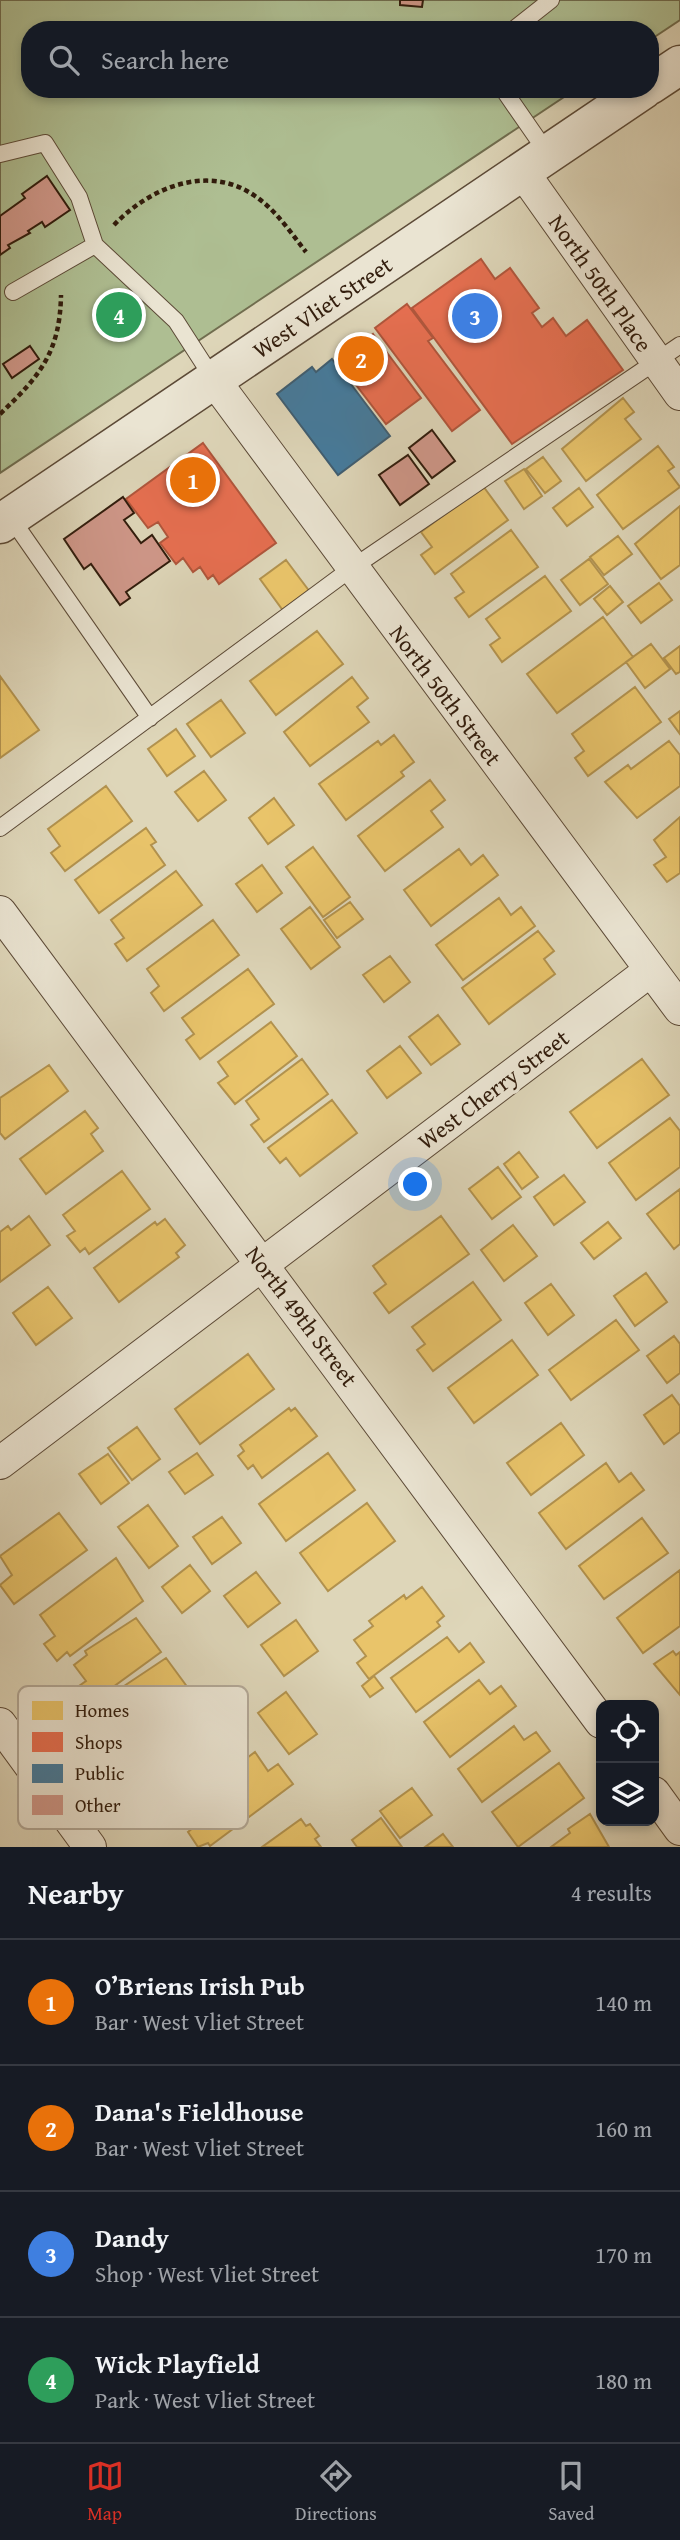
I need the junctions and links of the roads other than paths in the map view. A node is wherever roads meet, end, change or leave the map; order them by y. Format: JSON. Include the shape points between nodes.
{"nodes":[{"id":1,"x":551,"y":0,"type":"edge"},
{"id":2,"x":524,"y":21,"type":"edge"},
{"id":3,"x":680,"y":65,"type":"edge"},
{"id":4,"x":659,"y":79,"type":"edge"},
{"id":5,"x":507,"y":98,"type":"edge"},
{"id":6,"x":631,"y":98,"type":"edge"},
{"id":7,"x":0,"y":154,"type":"edge"},
{"id":8,"x":535,"y":163,"type":"junction"},
{"id":9,"x":95,"y":244,"type":"junction"},
{"id":10,"x":13,"y":292,"type":"dead end"},
{"id":11,"x":668,"y":353,"type":"edge"},
{"id":12,"x":214,"y":380,"type":"junction"},
{"id":13,"x":680,"y":394,"type":"edge"},
{"id":14,"x":5,"y":521,"type":"edge"},
{"id":15,"x":352,"y":568,"type":"junction"},
{"id":16,"x":150,"y":718,"type":"junction"},
{"id":17,"x":0,"y":828,"type":"edge"},
{"id":18,"x":0,"y":912,"type":"edge"},
{"id":19,"x":651,"y":970,"type":"junction"},
{"id":20,"x":680,"y":1009,"type":"edge"},
{"id":21,"x":263,"y":1264,"type":"junction"},
{"id":22,"x":0,"y":1463,"type":"edge"},
{"id":23,"x":596,"y":1715,"type":"edge"},
{"id":24,"x":0,"y":1724,"type":"edge"},
{"id":25,"x":18,"y":1749,"type":"edge"},
{"id":26,"x":659,"y":1800,"type":"edge"},
{"id":27,"x":77,"y":1829,"type":"edge"},
{"id":28,"x":680,"y":1829,"type":"edge"},
{"id":29,"x":90,"y":1847,"type":"edge"}],
"edges":[{"from":1,"to":2,"type":"lane"},
{"from":3,"to":4,"type":"street"},
{"from":5,"to":8,"type":"lane"},
{"from":6,"to":8,"type":"street","name":"West Vliet Street"},
{"from":7,"to":9,"type":"lane","via":[[45,143],[79,197]]},
{"from":8,"to":11,"type":"street","name":"North 50th Place"},
{"from":8,"to":12,"type":"street","name":"West Vliet Street"},
{"from":9,"to":10,"type":"lane"},
{"from":9,"to":12,"type":"lane","via":[[176,321]]},
{"from":11,"to":13,"type":"street","name":"North 50th Place"},
{"from":11,"to":15,"type":"lane"},
{"from":12,"to":14,"type":"street","name":"West Vliet Street"},
{"from":12,"to":15,"type":"street","name":"North 50th Street"},
{"from":14,"to":16,"type":"lane"},
{"from":15,"to":16,"type":"lane"},
{"from":15,"to":19,"type":"street","name":"North 50th Street"},
{"from":16,"to":17,"type":"lane"},
{"from":18,"to":21,"type":"street","name":"North 49th Street"},
{"from":19,"to":20,"type":"street","name":"North 50th Street"},
{"from":19,"to":21,"type":"street","name":"West Cherry Street"},
{"from":21,"to":22,"type":"street","name":"West Cherry Street"},
{"from":21,"to":23,"type":"street","name":"North 49th Street"},
{"from":24,"to":25,"type":"street"},
{"from":26,"to":28,"type":"street"},
{"from":27,"to":29,"type":"street"}]}
